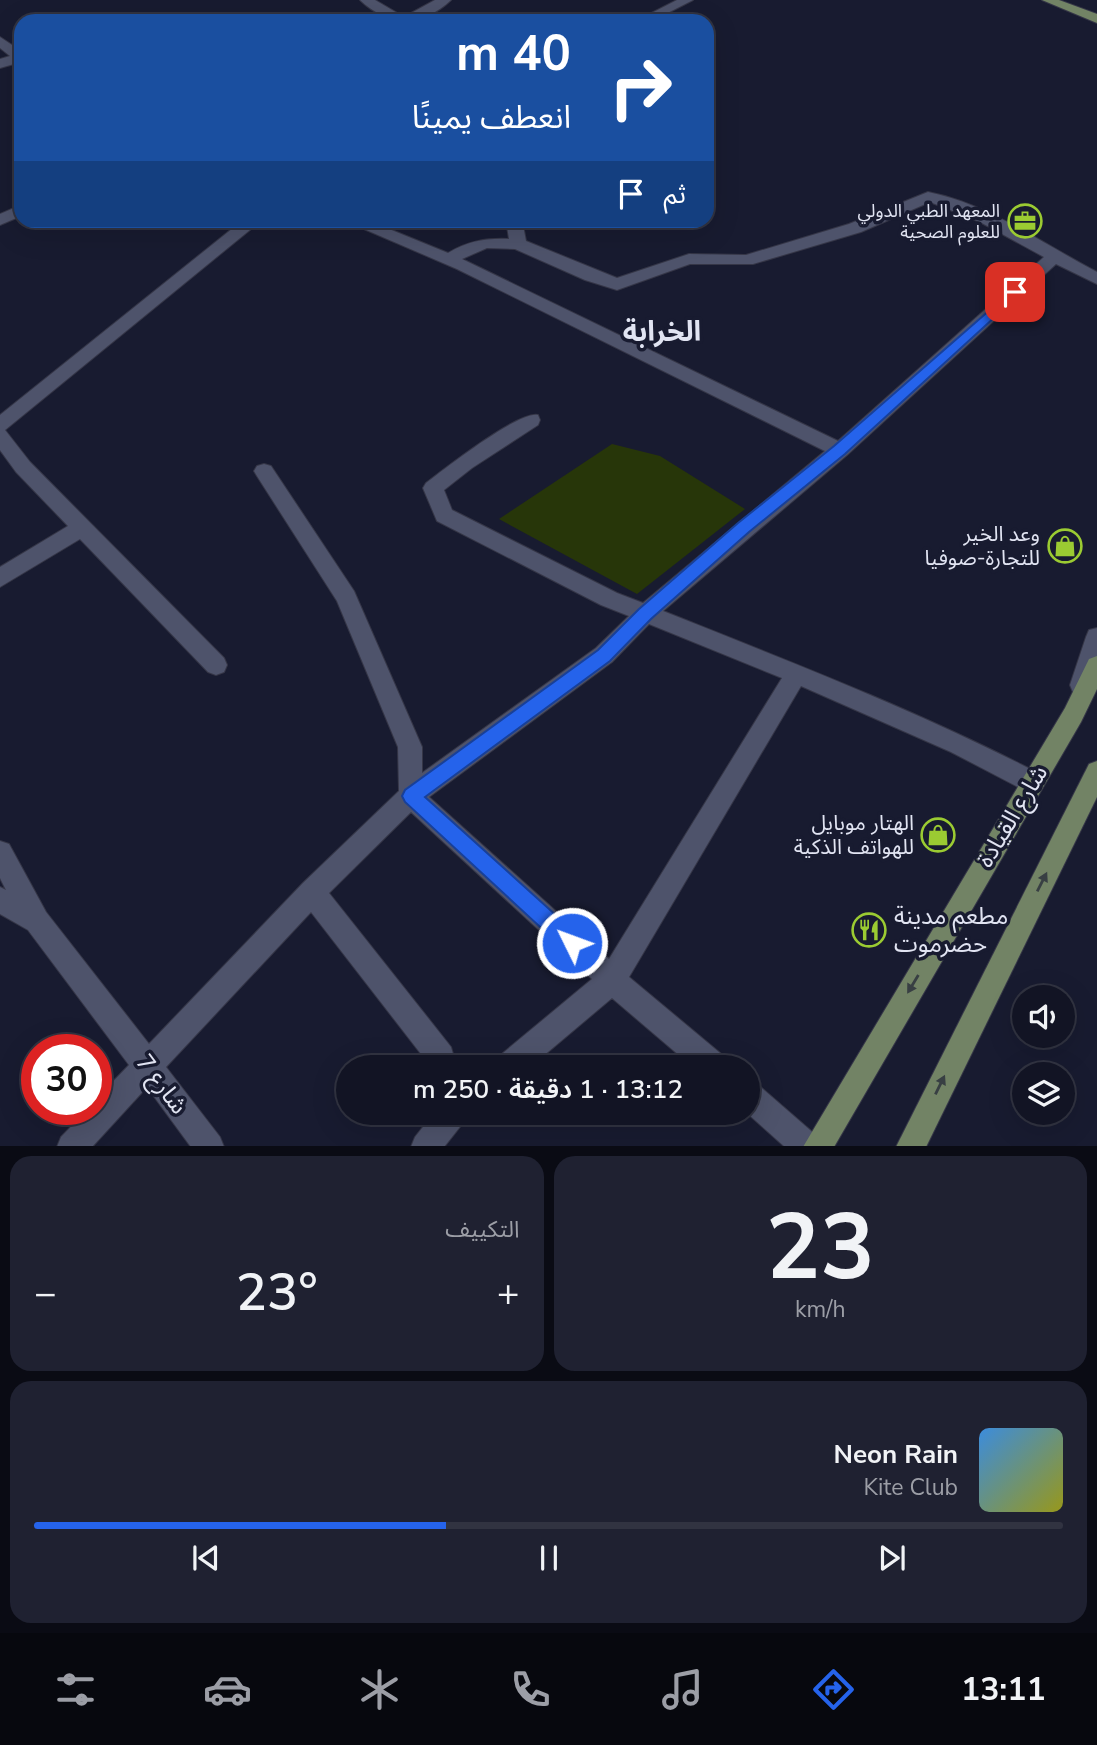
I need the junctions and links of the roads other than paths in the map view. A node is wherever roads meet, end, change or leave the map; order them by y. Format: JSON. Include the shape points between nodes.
{"nodes":[{"id":1,"x":366,"y":0,"type":"edge"},
{"id":2,"x":445,"y":0,"type":"edge"},
{"id":3,"x":687,"y":0,"type":"edge"},
{"id":4,"x":1048,"y":0,"type":"edge"},
{"id":5,"x":1083,"y":0,"type":"edge"},
{"id":6,"x":1097,"y":5,"type":"edge"},
{"id":7,"x":391,"y":14,"type":"edge"},
{"id":8,"x":417,"y":14,"type":"edge"},
{"id":9,"x":657,"y":14,"type":"edge"},
{"id":10,"x":1097,"y":19,"type":"edge"},
{"id":11,"x":0,"y":41,"type":"edge"},
{"id":12,"x":14,"y":52,"type":"edge"},
{"id":13,"x":244,"y":228,"type":"edge"},
{"id":14,"x":371,"y":228,"type":"edge"},
{"id":15,"x":515,"y":228,"type":"edge"},
{"id":16,"x":518,"y":244,"type":"junction"},
{"id":17,"x":1054,"y":257,"type":"junction"},
{"id":18,"x":450,"y":259,"type":"junction"},
{"id":19,"x":1097,"y":279,"type":"edge"},
{"id":20,"x":531,"y":420,"type":"dead end"},
{"id":21,"x":0,"y":425,"type":"edge"},
{"id":22,"x":0,"y":436,"type":"edge"},
{"id":23,"x":839,"y":450,"type":"junction"},
{"id":24,"x":264,"y":471,"type":"dead end"},
{"id":25,"x":82,"y":527,"type":"junction"},
{"id":26,"x":0,"y":578,"type":"edge"},
{"id":27,"x":645,"y":614,"type":"junction"},
{"id":28,"x":1097,"y":637,"type":"edge"},
{"id":29,"x":216,"y":665,"type":"dead end"},
{"id":30,"x":1097,"y":666,"type":"edge"},
{"id":31,"x":796,"y":674,"type":"junction"},
{"id":32,"x":1073,"y":715,"type":"junction"},
{"id":33,"x":1097,"y":772,"type":"edge"},
{"id":34,"x":1031,"y":782,"type":"junction"},
{"id":35,"x":411,"y":796,"type":"junction"},
{"id":36,"x":0,"y":853,"type":"edge"},
{"id":37,"x":313,"y":892,"type":"junction"},
{"id":38,"x":0,"y":900,"type":"edge"},
{"id":39,"x":37,"y":921,"type":"junction"},
{"id":40,"x":612,"y":980,"type":"junction"},
{"id":41,"x":439,"y":1055,"type":"edge"},
{"id":42,"x":523,"y":1055,"type":"edge"},
{"id":43,"x":701,"y":1055,"type":"edge"},
{"id":44,"x":148,"y":1065,"type":"junction"},
{"id":45,"x":760,"y":1105,"type":"edge"},
{"id":46,"x":443,"y":1125,"type":"edge"},
{"id":47,"x":71,"y":1146,"type":"edge"},
{"id":48,"x":210,"y":1146,"type":"edge"},
{"id":49,"x":425,"y":1146,"type":"edge"},
{"id":50,"x":808,"y":1146,"type":"edge"},
{"id":51,"x":817,"y":1146,"type":"edge"},
{"id":52,"x":909,"y":1146,"type":"edge"}],
"edges":[{"from":1,"to":7,"type":"street"},
{"from":2,"to":8,"type":"street"},
{"from":3,"to":9,"type":"street"},
{"from":4,"to":10,"type":"main road"},
{"from":5,"to":6,"type":"main road"},
{"from":11,"to":12,"type":"street"},
{"from":13,"to":21,"type":"street"},
{"from":14,"to":18,"type":"street"},
{"from":15,"to":16,"type":"street"},
{"from":16,"to":17,"type":"street","via":[[617,284],[689,259],[747,260],[855,228],[937,197]]},
{"from":16,"to":18,"type":"street","via":[[486,243]]},
{"from":17,"to":19,"type":"street"},
{"from":17,"to":23,"type":"street"},
{"from":18,"to":23,"type":"street"},
{"from":20,"to":27,"type":"street","via":[[433,488],[444,515]]},
{"from":22,"to":25,"type":"street","via":[[23,467]]},
{"from":23,"to":27,"type":"street"},
{"from":24,"to":35,"type":"street","via":[[346,597],[410,747]]},
{"from":25,"to":26,"type":"street"},
{"from":25,"to":29,"type":"street"},
{"from":27,"to":31,"type":"street"},
{"from":27,"to":35,"type":"street","via":[[604,656]]},
{"from":28,"to":32,"type":"street"},
{"from":30,"to":32,"type":"main road","name":"شارع القيادة"},
{"from":31,"to":34,"type":"street","via":[[960,744]]},
{"from":31,"to":40,"type":"street"},
{"from":32,"to":34,"type":"main road","name":"شارع القيادة"},
{"from":52,"to":33,"type":"main road","one_way":true},
{"from":34,"to":51,"type":"main road","name":"شارع القيادة","one_way":true},
{"from":35,"to":37,"type":"street"},
{"from":35,"to":40,"type":"street"},
{"from":36,"to":39,"type":"street","name":"شارع 7"},
{"from":37,"to":41,"type":"street"},
{"from":37,"to":44,"type":"street"},
{"from":38,"to":39,"type":"street","name":"شارع 7"},
{"from":39,"to":44,"type":"street","name":"شارع 7"},
{"from":40,"to":42,"type":"street"},
{"from":40,"to":43,"type":"street"},
{"from":44,"to":47,"type":"street"},
{"from":44,"to":48,"type":"street","name":"شارع 7"},
{"from":45,"to":50,"type":"street"},
{"from":46,"to":49,"type":"street"}]}
